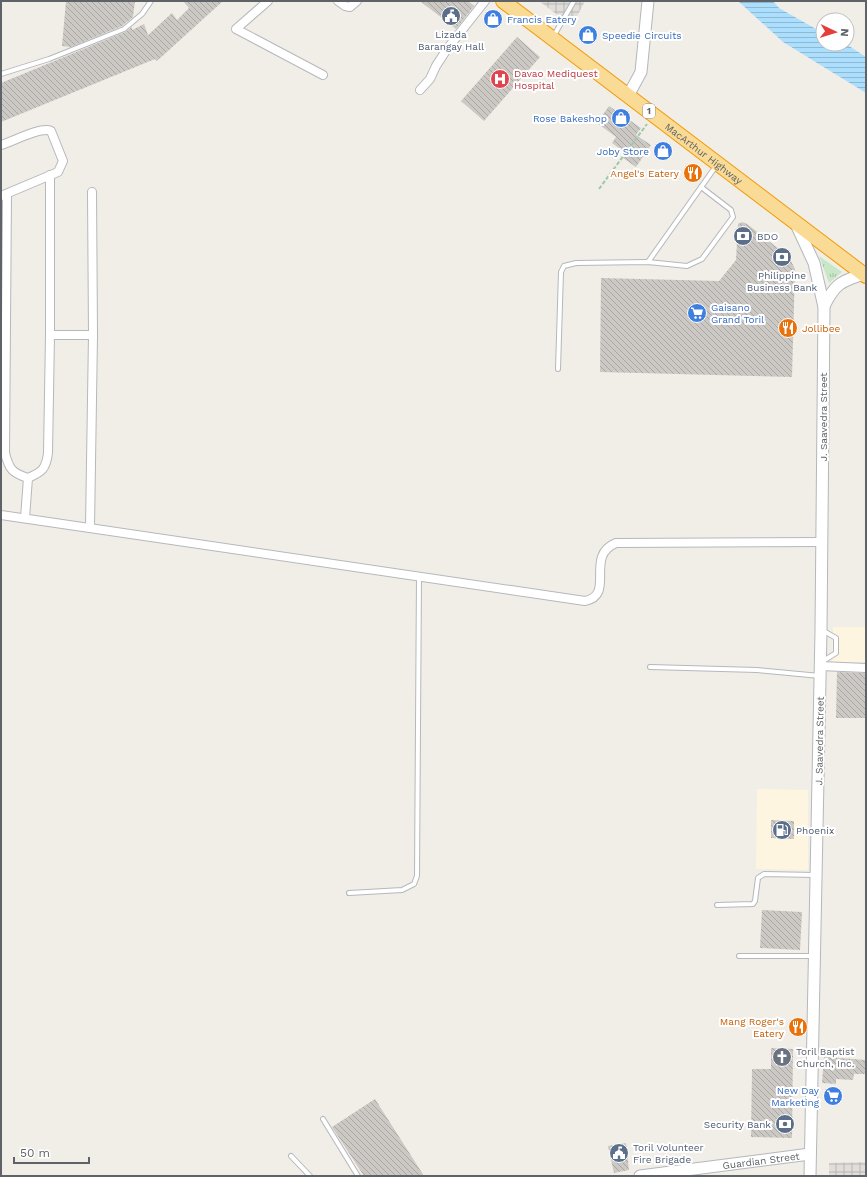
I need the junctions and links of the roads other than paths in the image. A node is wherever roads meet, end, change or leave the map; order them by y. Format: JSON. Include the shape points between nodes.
{"nodes":[{"id":1,"x":151,"y":1,"type":"edge"},
{"id":2,"x":268,"y":1,"type":"edge"},
{"id":3,"x":338,"y":1,"type":"edge"},
{"id":4,"x":357,"y":1,"type":"edge"},
{"id":5,"x":485,"y":1,"type":"edge"},
{"id":6,"x":503,"y":1,"type":"edge"},
{"id":7,"x":574,"y":1,"type":"edge"},
{"id":8,"x":648,"y":1,"type":"edge"},
{"id":9,"x":552,"y":38,"type":"junction"},
{"id":10,"x":1,"y":74,"type":"edge"},
{"id":11,"x":323,"y":75,"type":"dead end"},
{"id":12,"x":420,"y":90,"type":"dead end"},
{"id":13,"x":628,"y":96,"type":"junction"},
{"id":14,"x":1,"y":145,"type":"edge"},
{"id":15,"x":718,"y":164,"type":"junction"},
{"id":16,"x":50,"y":175,"type":"junction"},
{"id":17,"x":701,"y":187,"type":"junction"},
{"id":18,"x":92,"y":192,"type":"dead end"},
{"id":19,"x":4,"y":195,"type":"edge"},
{"id":20,"x":795,"y":222,"type":"junction"},
{"id":21,"x":648,"y":262,"type":"junction"},
{"id":22,"x":865,"y":275,"type":"edge"},
{"id":23,"x":824,"y":307,"type":"junction"},
{"id":24,"x":50,"y":335,"type":"junction"},
{"id":25,"x":93,"y":335,"type":"junction"},
{"id":26,"x":558,"y":369,"type":"dead end"},
{"id":27,"x":28,"y":478,"type":"junction"},
{"id":28,"x":1,"y":515,"type":"edge"},
{"id":29,"x":25,"y":518,"type":"junction"},
{"id":30,"x":90,"y":527,"type":"junction"},
{"id":31,"x":822,"y":542,"type":"junction"},
{"id":32,"x":419,"y":576,"type":"junction"},
{"id":33,"x":821,"y":630,"type":"junction"},
{"id":34,"x":650,"y":667,"type":"dead end"},
{"id":35,"x":820,"y":668,"type":"junction"},
{"id":36,"x":866,"y":668,"type":"edge"},
{"id":37,"x":816,"y":875,"type":"junction"},
{"id":38,"x":349,"y":893,"type":"dead end"},
{"id":39,"x":717,"y":905,"type":"dead end"},
{"id":40,"x":739,"y":956,"type":"dead end"},
{"id":41,"x":814,"y":956,"type":"junction"},
{"id":42,"x":323,"y":1120,"type":"dead end"},
{"id":43,"x":810,"y":1154,"type":"junction"},
{"id":44,"x":291,"y":1156,"type":"dead end"},
{"id":45,"x":310,"y":1176,"type":"edge"},
{"id":46,"x":358,"y":1176,"type":"edge"},
{"id":47,"x":640,"y":1176,"type":"edge"},
{"id":48,"x":810,"y":1176,"type":"edge"}],
"edges":[{"from":1,"to":10,"type":"lane","via":[[142,14],[124,29],[49,59]]},
{"from":2,"to":11,"type":"street","via":[[236,29]]},
{"from":3,"to":4,"type":"street","via":[[350,7]]},
{"from":5,"to":12,"type":"street","via":[[447,49],[430,79]]},
{"from":6,"to":9,"type":"highway","name":"MacArthur Highway","number":"1"},
{"from":7,"to":9,"type":"lane"},
{"from":8,"to":13,"type":"main road","via":[[641,72]]},
{"from":9,"to":13,"type":"highway","name":"MacArthur Highway","number":"1"},
{"from":13,"to":15,"type":"highway","name":"MacArthur Highway","number":"1"},
{"from":14,"to":16,"type":"street","via":[[41,130],[51,131],[62,158],[60,168]]},
{"from":15,"to":17,"type":"lane"},
{"from":15,"to":20,"type":"highway","name":"MacArthur Highway","number":"1"},
{"from":16,"to":19,"type":"street"},
{"from":16,"to":24,"type":"street"},
{"from":17,"to":21,"type":"lane"},
{"from":17,"to":21,"type":"lane","via":[[731,210],[731,221],[702,259],[696,263],[687,266]]},
{"from":18,"to":25,"type":"street"},
{"from":19,"to":27,"type":"street","via":[[5,453],[8,466],[17,475]]},
{"from":20,"to":22,"type":"highway","name":"MacArthur Highway","number":"1"},
{"from":20,"to":23,"type":"main road","name":"J. Saavedra Street","via":[[814,263]]},
{"from":21,"to":26,"type":"lane","via":[[576,263],[564,266],[561,272]]},
{"from":22,"to":23,"type":"main road","name":"J. Saavedra Street","via":[[840,282],[832,290]]},
{"from":23,"to":31,"type":"main road","name":"J. Saavedra Street"},
{"from":24,"to":25,"type":"street"},
{"from":24,"to":27,"type":"street","via":[[47,464],[40,473]]},
{"from":25,"to":30,"type":"street"},
{"from":27,"to":29,"type":"street"},
{"from":28,"to":29,"type":"street"},
{"from":29,"to":30,"type":"street"},
{"from":30,"to":32,"type":"street"},
{"from":31,"to":32,"type":"street","via":[[616,543],[604,551],[601,560],[600,590],[597,596],[585,601]]},
{"from":31,"to":33,"type":"main road","name":"J. Saavedra Street"},
{"from":32,"to":38,"type":"lane","via":[[417,876],[414,884],[402,890]]},
{"from":33,"to":35,"type":"main road","name":"J. Saavedra Street"},
{"from":33,"to":35,"type":"lane","via":[[836,638],[836,653]]},
{"from":34,"to":35,"type":"lane","via":[[757,670]]},
{"from":35,"to":36,"type":"street"},
{"from":35,"to":37,"type":"main road","name":"J. Saavedra Street"},
{"from":37,"to":39,"type":"lane","via":[[764,874],[758,878],[753,904]]},
{"from":37,"to":41,"type":"main road","name":"J. Saavedra Street"},
{"from":40,"to":41,"type":"lane"},
{"from":41,"to":43,"type":"main road","name":"J. Saavedra Street"},
{"from":42,"to":46,"type":"lane"},
{"from":43,"to":47,"type":"main road","name":"Guardian Street"},
{"from":43,"to":48,"type":"main road","name":"J. Saavedra Street"},
{"from":44,"to":45,"type":"lane"}]}
